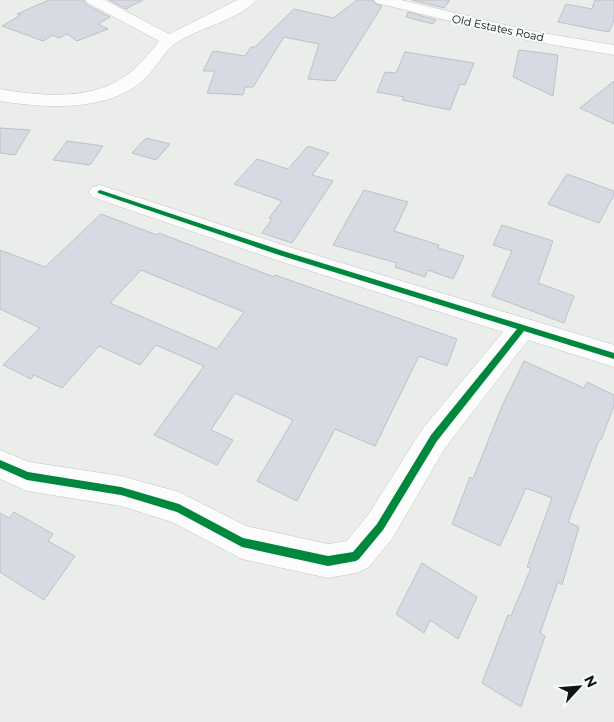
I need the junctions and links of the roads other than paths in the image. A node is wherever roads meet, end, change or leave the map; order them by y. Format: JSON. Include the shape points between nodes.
{"nodes":[{"id":1,"x":93,"y":0,"type":"edge"},
{"id":2,"x":248,"y":0,"type":"edge"},
{"id":3,"x":382,"y":0,"type":"edge"},
{"id":4,"x":169,"y":40,"type":"junction"},
{"id":5,"x":614,"y":50,"type":"edge"},
{"id":6,"x":0,"y":95,"type":"edge"},
{"id":7,"x":100,"y":192,"type":"dead end"},
{"id":8,"x":523,"y":327,"type":"junction"},
{"id":9,"x":614,"y":356,"type":"edge"},
{"id":10,"x":0,"y":464,"type":"edge"}],
"edges":[{"from":1,"to":4,"type":"street"},
{"from":2,"to":4,"type":"street"},
{"from":3,"to":5,"type":"street","name":"Old Estates Road","via":[[462,13],[531,36]]},
{"from":4,"to":6,"type":"street","via":[[151,63],[126,84],[105,92],[72,99]]},
{"from":7,"to":8,"type":"street","via":[[281,253]]},
{"from":8,"to":9,"type":"street"},
{"from":8,"to":10,"type":"street","via":[[434,438],[380,527],[356,556],[328,561],[242,542],[179,508],[121,491],[27,476]]}]}
